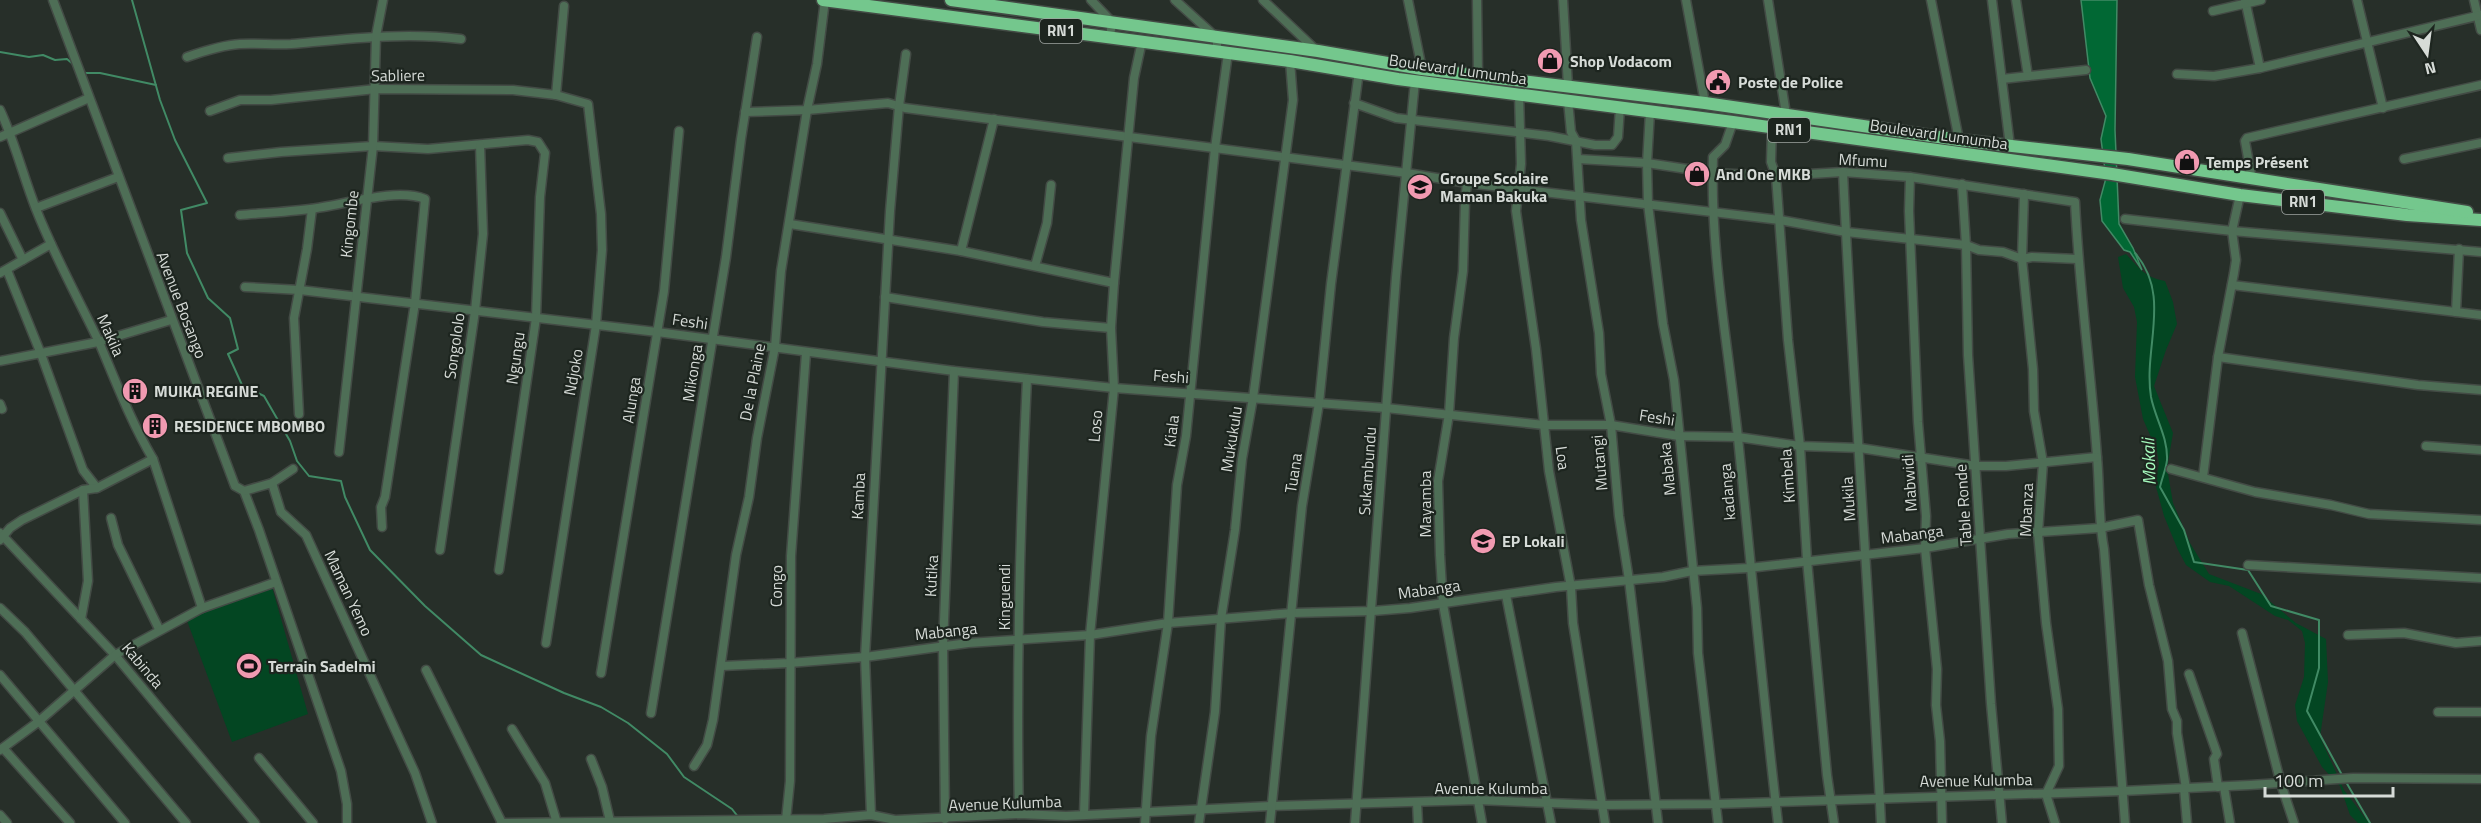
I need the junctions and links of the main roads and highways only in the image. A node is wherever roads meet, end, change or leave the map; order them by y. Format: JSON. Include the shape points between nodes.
{"nodes":[{"id":1,"x":825,"y":0,"type":"edge"},
{"id":2,"x":951,"y":0,"type":"edge"},
{"id":3,"x":970,"y":2,"type":"junction"},
{"id":4,"x":970,"y":20,"type":"junction"},
{"id":5,"x":1625,"y":93,"type":"junction"},
{"id":6,"x":1622,"y":108,"type":"junction"},
{"id":7,"x":2481,"y":215,"type":"edge"},
{"id":8,"x":2481,"y":220,"type":"edge"}],
"edges":[{"from":1,"to":4,"type":"highway","name":"Boulevard Lumumba","number":"RN1"},
{"from":2,"to":3,"type":"highway","name":"Boulevard Lumumba","number":"RN1"},
{"from":3,"to":4,"type":"highway"},
{"from":3,"to":5,"type":"highway","name":"Boulevard Lumumba","number":"RN1","via":[[1422,69]]},
{"from":4,"to":6,"type":"highway","name":"Boulevard Lumumba","number":"RN1"},
{"from":5,"to":6,"type":"highway"},
{"from":5,"to":7,"type":"highway","name":"Boulevard Lumumba","number":"RN1","via":[[1959,140],[2128,159]]},
{"from":6,"to":8,"type":"highway","name":"Boulevard Lumumba","number":"RN1","via":[[2240,195]]}]}
